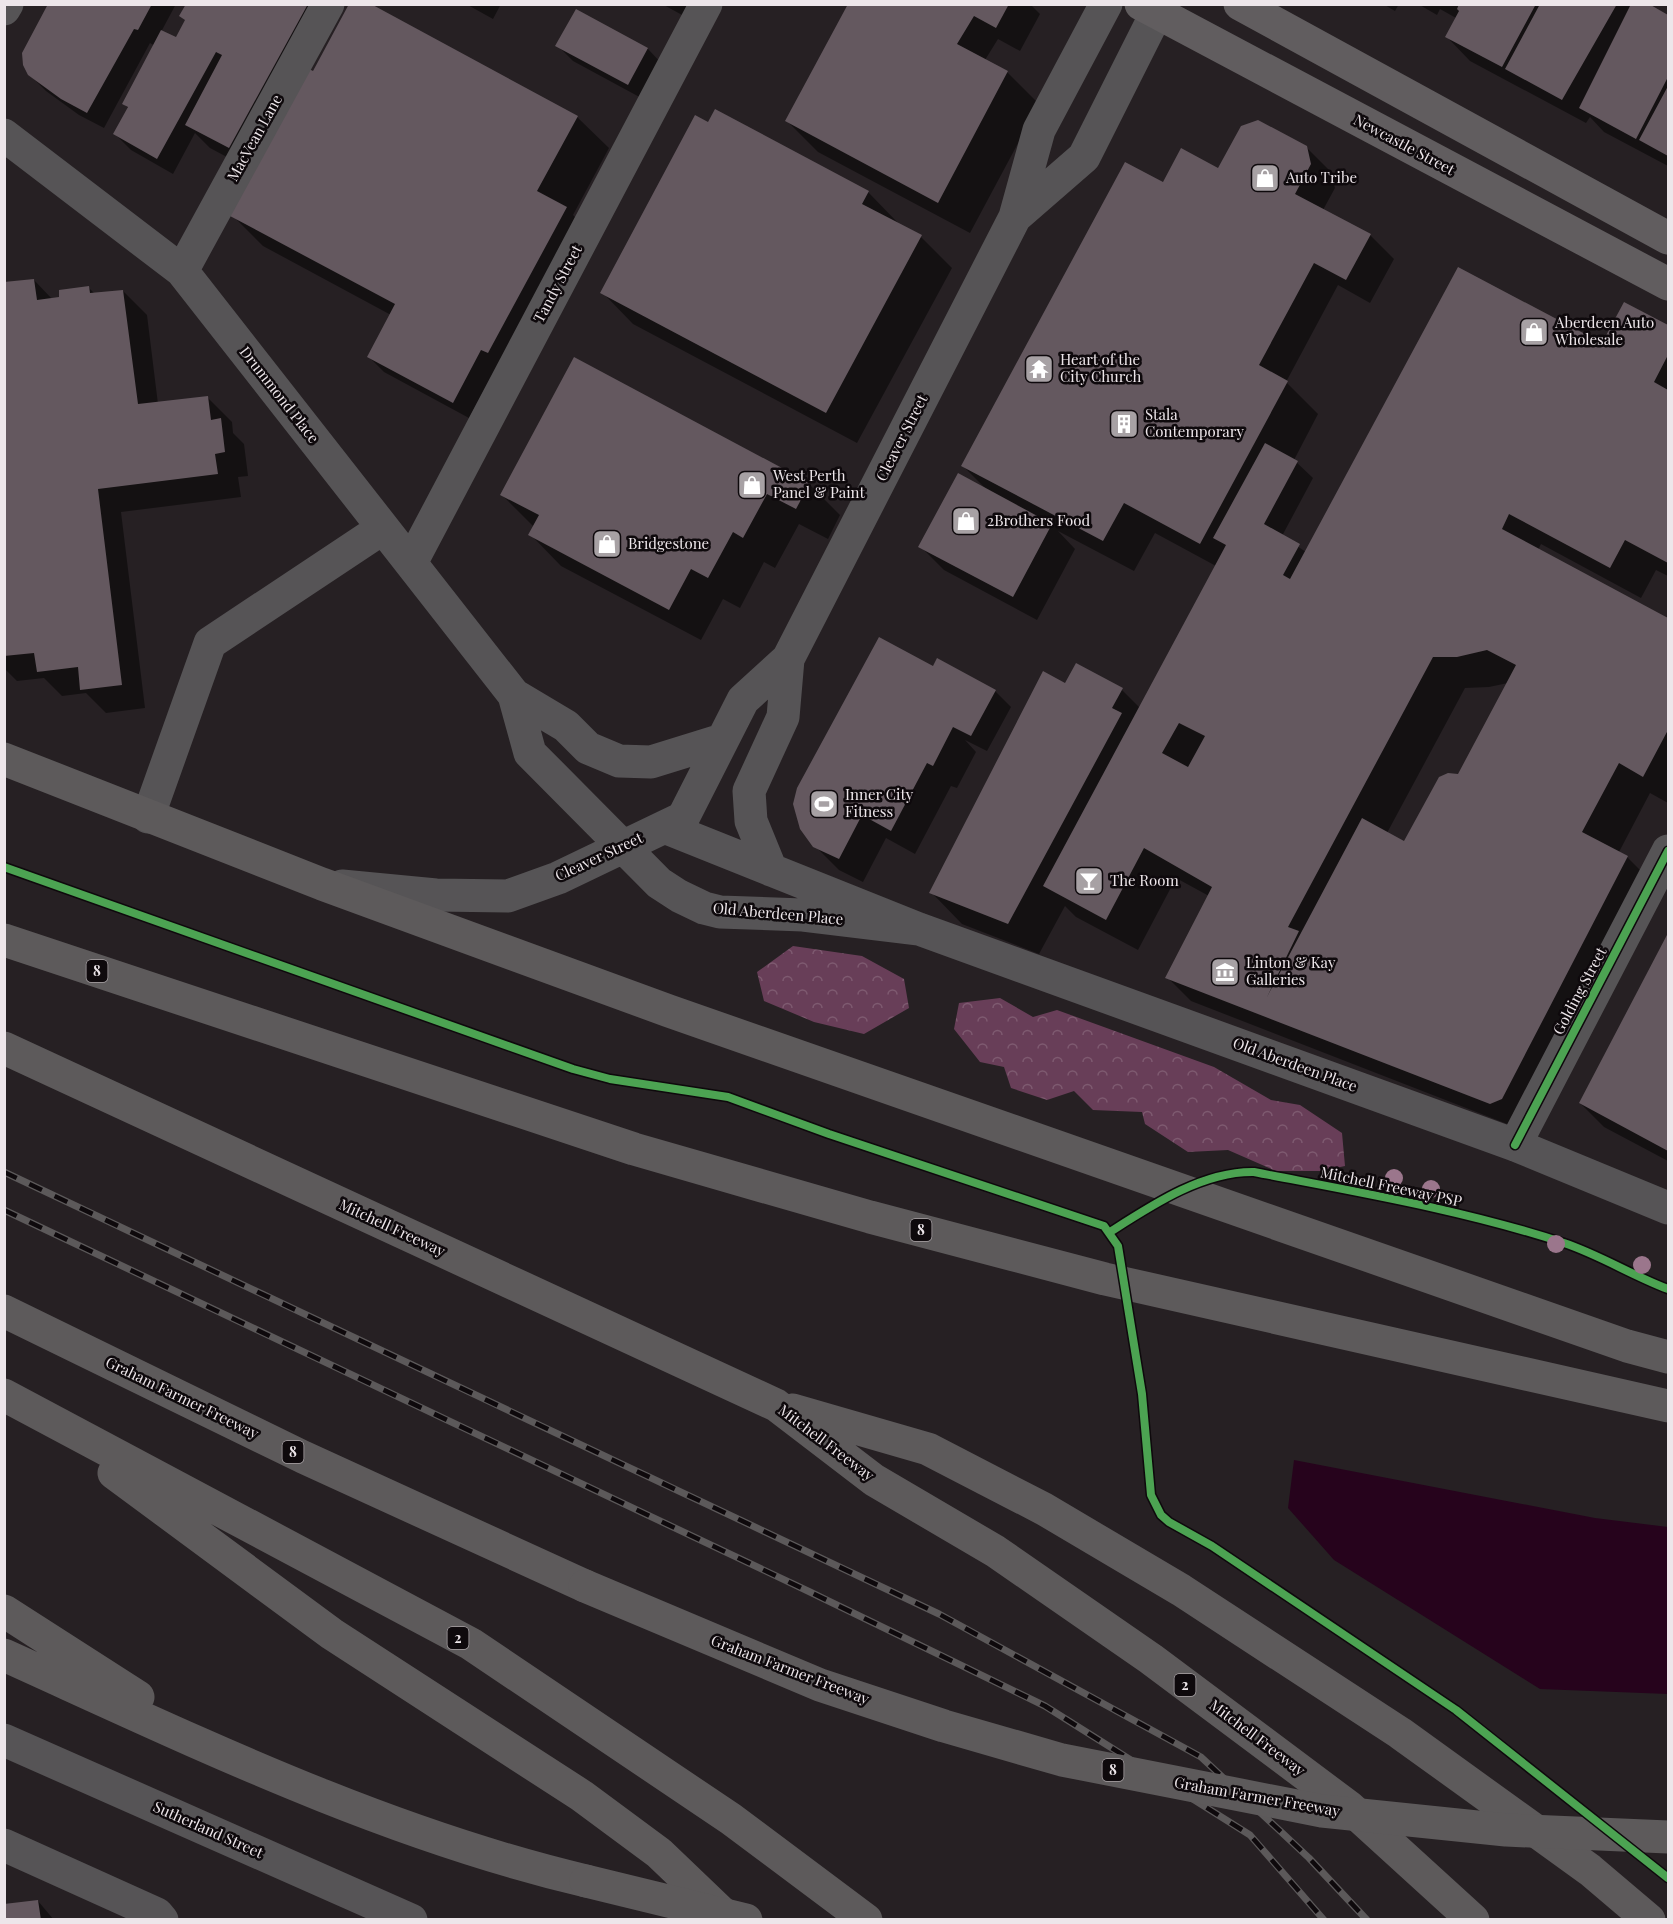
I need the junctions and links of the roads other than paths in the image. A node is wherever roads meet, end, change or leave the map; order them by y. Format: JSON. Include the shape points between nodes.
{"nodes":[{"id":1,"x":7,"y":4,"type":"edge"},
{"id":2,"x":328,"y":4,"type":"edge"},
{"id":3,"x":706,"y":4,"type":"edge"},
{"id":4,"x":1106,"y":4,"type":"edge"},
{"id":5,"x":1240,"y":4,"type":"edge"},
{"id":6,"x":1153,"y":7,"type":"edge"},
{"id":7,"x":4,"y":9,"type":"edge"},
{"id":8,"x":4,"y":135,"type":"edge"},
{"id":9,"x":1015,"y":217,"type":"junction"},
{"id":10,"x":1668,"y":238,"type":"edge"},
{"id":11,"x":182,"y":271,"type":"junction"},
{"id":12,"x":1668,"y":284,"type":"edge"},
{"id":13,"x":383,"y":528,"type":"junction"},
{"id":14,"x":411,"y":563,"type":"junction"},
{"id":15,"x":788,"y":659,"type":"junction"},
{"id":16,"x":514,"y":695,"type":"junction"},
{"id":17,"x":722,"y":740,"type":"junction"},
{"id":18,"x":4,"y":759,"type":"edge"},
{"id":19,"x":148,"y":817,"type":"junction"},
{"id":20,"x":664,"y":827,"type":"junction"},
{"id":21,"x":622,"y":846,"type":"junction"},
{"id":22,"x":1668,"y":851,"type":"edge"},
{"id":23,"x":771,"y":870,"type":"junction"},
{"id":24,"x":322,"y":884,"type":"junction"},
{"id":25,"x":919,"y":929,"type":"junction"},
{"id":26,"x":4,"y":940,"type":"edge"},
{"id":27,"x":4,"y":1048,"type":"edge"},
{"id":28,"x":1515,"y":1145,"type":"junction"},
{"id":29,"x":1668,"y":1208,"type":"edge"},
{"id":30,"x":4,"y":1311,"type":"edge"},
{"id":31,"x":1668,"y":1358,"type":"edge"},
{"id":32,"x":13,"y":1399,"type":"edge"},
{"id":33,"x":776,"y":1405,"type":"junction"},
{"id":34,"x":1668,"y":1406,"type":"edge"},
{"id":35,"x":4,"y":1611,"type":"edge"},
{"id":36,"x":4,"y":1655,"type":"edge"},
{"id":37,"x":4,"y":1740,"type":"edge"},
{"id":38,"x":233,"y":1758,"type":"junction"},
{"id":39,"x":1668,"y":1837,"type":"edge"},
{"id":40,"x":4,"y":1845,"type":"edge"},
{"id":41,"x":406,"y":1918,"type":"edge"},
{"id":42,"x":162,"y":1920,"type":"edge"},
{"id":43,"x":729,"y":1920,"type":"edge"},
{"id":44,"x":746,"y":1920,"type":"edge"},
{"id":45,"x":866,"y":1920,"type":"edge"},
{"id":46,"x":1473,"y":1920,"type":"edge"},
{"id":47,"x":1649,"y":1920,"type":"edge"}],
"edges":[{"from":1,"to":7,"type":"street"},
{"from":2,"to":11,"type":"street","name":"MacVean Lane"},
{"from":3,"to":14,"type":"street","name":"Tandy Street"},
{"from":4,"to":9,"type":"street","name":"Cleaver Street","via":[[1039,130]]},
{"from":5,"to":10,"type":"main road"},
{"from":6,"to":9,"type":"street","name":"Cleaver Street","via":[[1084,157]]},
{"from":6,"to":12,"type":"main road","name":"Newcastle Street"},
{"from":8,"to":11,"type":"street","name":"Drummond Place"},
{"from":9,"to":15,"type":"street","name":"Cleaver Street"},
{"from":11,"to":13,"type":"street","name":"Drummond Place"},
{"from":13,"to":14,"type":"street","name":"Drummond Place"},
{"from":13,"to":19,"type":"street","via":[[210,643]]},
{"from":14,"to":16,"type":"street","name":"Drummond Place"},
{"from":15,"to":17,"type":"street","name":"Cleaver Street","via":[[743,700]]},
{"from":15,"to":23,"type":"street","name":"Cleaver Street","via":[[783,717],[749,790],[751,820]]},
{"from":16,"to":17,"type":"street","name":"Drummond Place","via":[[566,726],[593,751],[619,761],[651,762]]},
{"from":16,"to":21,"type":"street","name":"Drummond Place","via":[[530,753]]},
{"from":17,"to":20,"type":"street","name":"Cleaver Street","via":[[683,818]]},
{"from":18,"to":19,"type":"highway"},
{"from":19,"to":24,"type":"highway"},
{"from":20,"to":21,"type":"street","name":"Cleaver Street"},
{"from":20,"to":23,"type":"street","name":"Old Aberdeen Place"},
{"from":21,"to":24,"type":"street","name":"Cleaver Street","via":[[558,878],[508,896],[436,895]]},
{"from":21,"to":25,"type":"street","name":"Old Aberdeen Place","via":[[659,883],[704,908]]},
{"from":22,"to":28,"type":"street","name":"Golding Street"},
{"from":23,"to":25,"type":"street","name":"Old Aberdeen Place"},
{"from":24,"to":31,"type":"highway","via":[[680,1015]]},
{"from":25,"to":28,"type":"street","name":"Old Aberdeen Place"},
{"from":26,"to":34,"type":"highway","number":"8","via":[[634,1149],[870,1217],[1105,1279]]},
{"from":27,"to":33,"type":"highway","name":"Mitchell Freeway","number":"2"},
{"from":28,"to":29,"type":"street","name":"Old Aberdeen Place"},
{"from":30,"to":39,"type":"highway","name":"Graham Farmer Freeway","number":"8","bridge":true,"via":[[303,1457],[585,1586],[820,1685],[944,1726],[1062,1760],[1322,1811],[1506,1830]]},
{"from":32,"to":43,"type":"highway","via":[[332,1634],[582,1796],[659,1853]]},
{"from":32,"to":45,"type":"highway","number":"2","via":[[471,1644],[731,1819]]},
{"from":33,"to":46,"type":"highway","name":"Mitchell Freeway","number":"2","via":[[874,1480],[995,1551],[1151,1659],[1349,1807]]},
{"from":33,"to":47,"type":"highway","via":[[928,1449],[1064,1520],[1181,1590],[1400,1732],[1590,1870]]},
{"from":35,"to":38,"type":"highway"},
{"from":36,"to":38,"type":"highway"},
{"from":37,"to":41,"type":"street","name":"Sutherland Street"},
{"from":38,"to":44,"type":"highway","bridge":true,"via":[[385,1821],[549,1872]]},
{"from":40,"to":42,"type":"street"}]}
